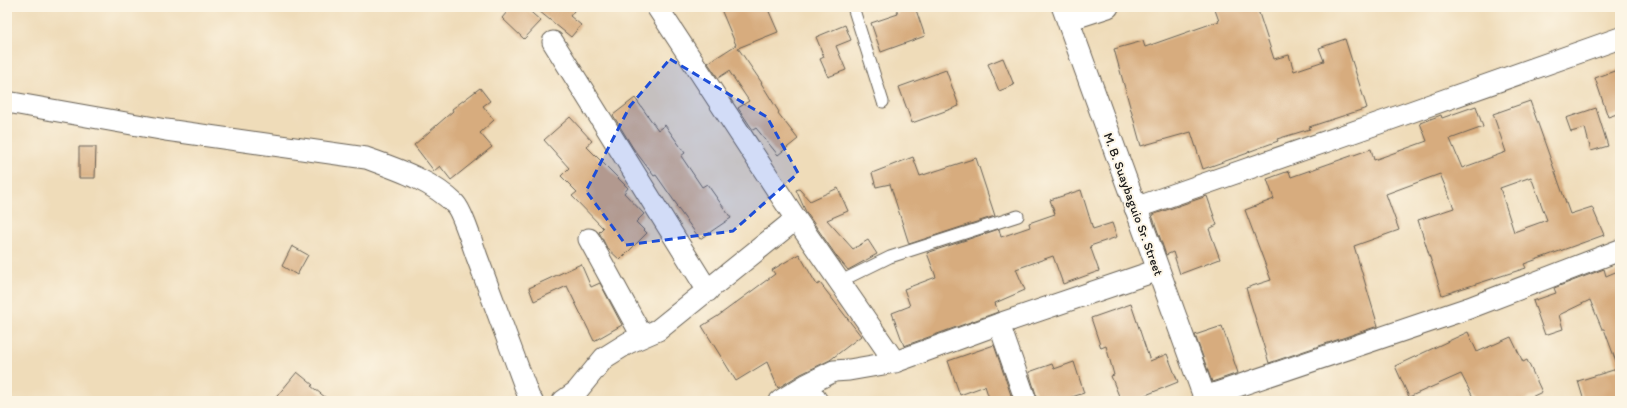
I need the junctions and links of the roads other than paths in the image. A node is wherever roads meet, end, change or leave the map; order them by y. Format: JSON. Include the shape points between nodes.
{"nodes":[{"id":1,"x":657,"y":7,"type":"edge"},
{"id":2,"x":853,"y":7,"type":"edge"},
{"id":3,"x":1108,"y":7,"type":"edge"},
{"id":4,"x":1066,"y":14,"type":"edge"},
{"id":5,"x":1620,"y":38,"type":"edge"},
{"id":6,"x":553,"y":42,"type":"dead end"},
{"id":7,"x":7,"y":102,"type":"edge"},
{"id":8,"x":883,"y":102,"type":"dead end"},
{"id":9,"x":1135,"y":208,"type":"junction"},
{"id":10,"x":1018,"y":216,"type":"dead end"},
{"id":11,"x":796,"y":219,"type":"junction"},
{"id":12,"x":589,"y":238,"type":"dead end"},
{"id":13,"x":1620,"y":250,"type":"edge"},
{"id":14,"x":1158,"y":270,"type":"junction"},
{"id":15,"x":839,"y":282,"type":"junction"},
{"id":16,"x":708,"y":291,"type":"junction"},
{"id":17,"x":999,"y":324,"type":"junction"},
{"id":18,"x":642,"y":336,"type":"junction"},
{"id":19,"x":895,"y":362,"type":"junction"},
{"id":20,"x":812,"y":393,"type":"edge"},
{"id":21,"x":1206,"y":399,"type":"edge"},
{"id":22,"x":532,"y":401,"type":"edge"},
{"id":23,"x":563,"y":401,"type":"edge"},
{"id":24,"x":780,"y":401,"type":"edge"},
{"id":25,"x":1026,"y":401,"type":"edge"}],
"edges":[{"from":1,"to":11,"type":"street"},
{"from":2,"to":8,"type":"lane"},
{"from":3,"to":4,"type":"street"},
{"from":4,"to":9,"type":"street","name":"M. B. Suaybaguio Sr. Street"},
{"from":5,"to":9,"type":"street"},
{"from":6,"to":16,"type":"street"},
{"from":7,"to":22,"type":"street","via":[[166,130],[366,158],[424,182],[456,205]]},
{"from":9,"to":14,"type":"street","name":"M. B. Suaybaguio Sr. Street"},
{"from":10,"to":15,"type":"lane","via":[[890,257]]},
{"from":11,"to":15,"type":"street"},
{"from":11,"to":16,"type":"street"},
{"from":12,"to":18,"type":"street"},
{"from":13,"to":21,"type":"street","via":[[1469,308]]},
{"from":14,"to":17,"type":"street"},
{"from":14,"to":21,"type":"street","name":"M. B. Suaybaguio Sr. Street"},
{"from":15,"to":19,"type":"street"},
{"from":16,"to":18,"type":"street","via":[[658,330]]},
{"from":17,"to":19,"type":"street"},
{"from":17,"to":25,"type":"street"},
{"from":18,"to":23,"type":"street","via":[[604,358],[577,391]]},
{"from":19,"to":20,"type":"street","via":[[834,371]]},
{"from":20,"to":24,"type":"street"}]}
